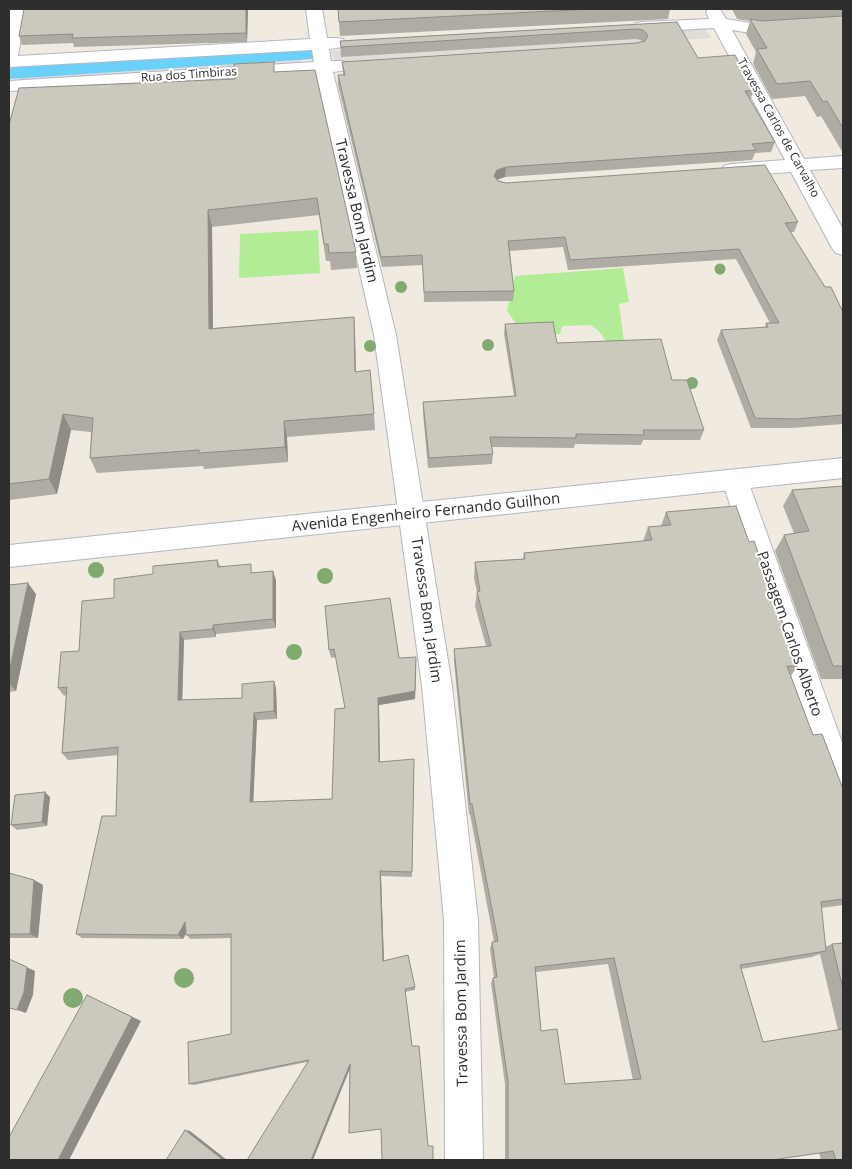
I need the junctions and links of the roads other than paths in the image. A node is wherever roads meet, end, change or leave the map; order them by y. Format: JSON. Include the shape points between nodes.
{"nodes":[{"id":1,"x":18,"y":9,"type":"edge"},
{"id":2,"x":314,"y":9,"type":"edge"},
{"id":3,"x":716,"y":16,"type":"edge"},
{"id":4,"x":843,"y":24,"type":"edge"},
{"id":5,"x":622,"y":28,"type":"edge"},
{"id":6,"x":757,"y":29,"type":"junction"},
{"id":7,"x":730,"y":40,"type":"junction"},
{"id":8,"x":710,"y":41,"type":"dead end"},
{"id":9,"x":349,"y":43,"type":"edge"},
{"id":10,"x":322,"y":58,"type":"junction"},
{"id":11,"x":9,"y":62,"type":"edge"},
{"id":12,"x":353,"y":65,"type":"edge"},
{"id":13,"x":9,"y":86,"type":"edge"},
{"id":14,"x":843,"y":162,"type":"edge"},
{"id":15,"x":799,"y":166,"type":"junction"},
{"id":16,"x":711,"y":171,"type":"edge"},
{"id":17,"x":843,"y":248,"type":"edge"},
{"id":18,"x":843,"y":468,"type":"edge"},
{"id":19,"x":735,"y":480,"type":"junction"},
{"id":20,"x":411,"y":514,"type":"junction"},
{"id":21,"x":9,"y":556,"type":"edge"},
{"id":22,"x":843,"y":788,"type":"edge"},
{"id":23,"x":464,"y":1160,"type":"edge"}],
"edges":[{"from":1,"to":11,"type":"street"},
{"from":2,"to":10,"type":"street","name":"Travessa Bom Jardim"},
{"from":3,"to":5,"type":"street"},
{"from":3,"to":6,"type":"street"},
{"from":3,"to":7,"type":"street","name":"Travessa Carlos de Carvalho"},
{"from":4,"to":6,"type":"street"},
{"from":6,"to":7,"type":"street"},
{"from":7,"to":8,"type":"street"},
{"from":7,"to":15,"type":"street","name":"Travessa Carlos de Carvalho"},
{"from":9,"to":10,"type":"street","name":"Rua dos Timbiras"},
{"from":10,"to":11,"type":"street","name":"Rua dos Timbiras"},
{"from":10,"to":12,"type":"street","name":"Rua dos Timbiras"},
{"from":10,"to":13,"type":"street","name":"Rua dos Timbiras"},
{"from":10,"to":20,"type":"street","name":"Travessa Bom Jardim","via":[[385,335]]},
{"from":14,"to":15,"type":"street"},
{"from":15,"to":16,"type":"street"},
{"from":15,"to":17,"type":"street","name":"Travessa Carlos de Carvalho"},
{"from":18,"to":19,"type":"street","name":"Avenida Engenheiro Fernando Guilhon"},
{"from":19,"to":20,"type":"street","name":"Avenida Engenheiro Fernando Guilhon"},
{"from":19,"to":22,"type":"street","name":"Passagem Carlos Alberto"},
{"from":20,"to":21,"type":"street","name":"Avenida Engenheiro Fernando Guilhon"},
{"from":20,"to":23,"type":"street","name":"Travessa Bom Jardim","via":[[437,686],[460,920]]}]}
